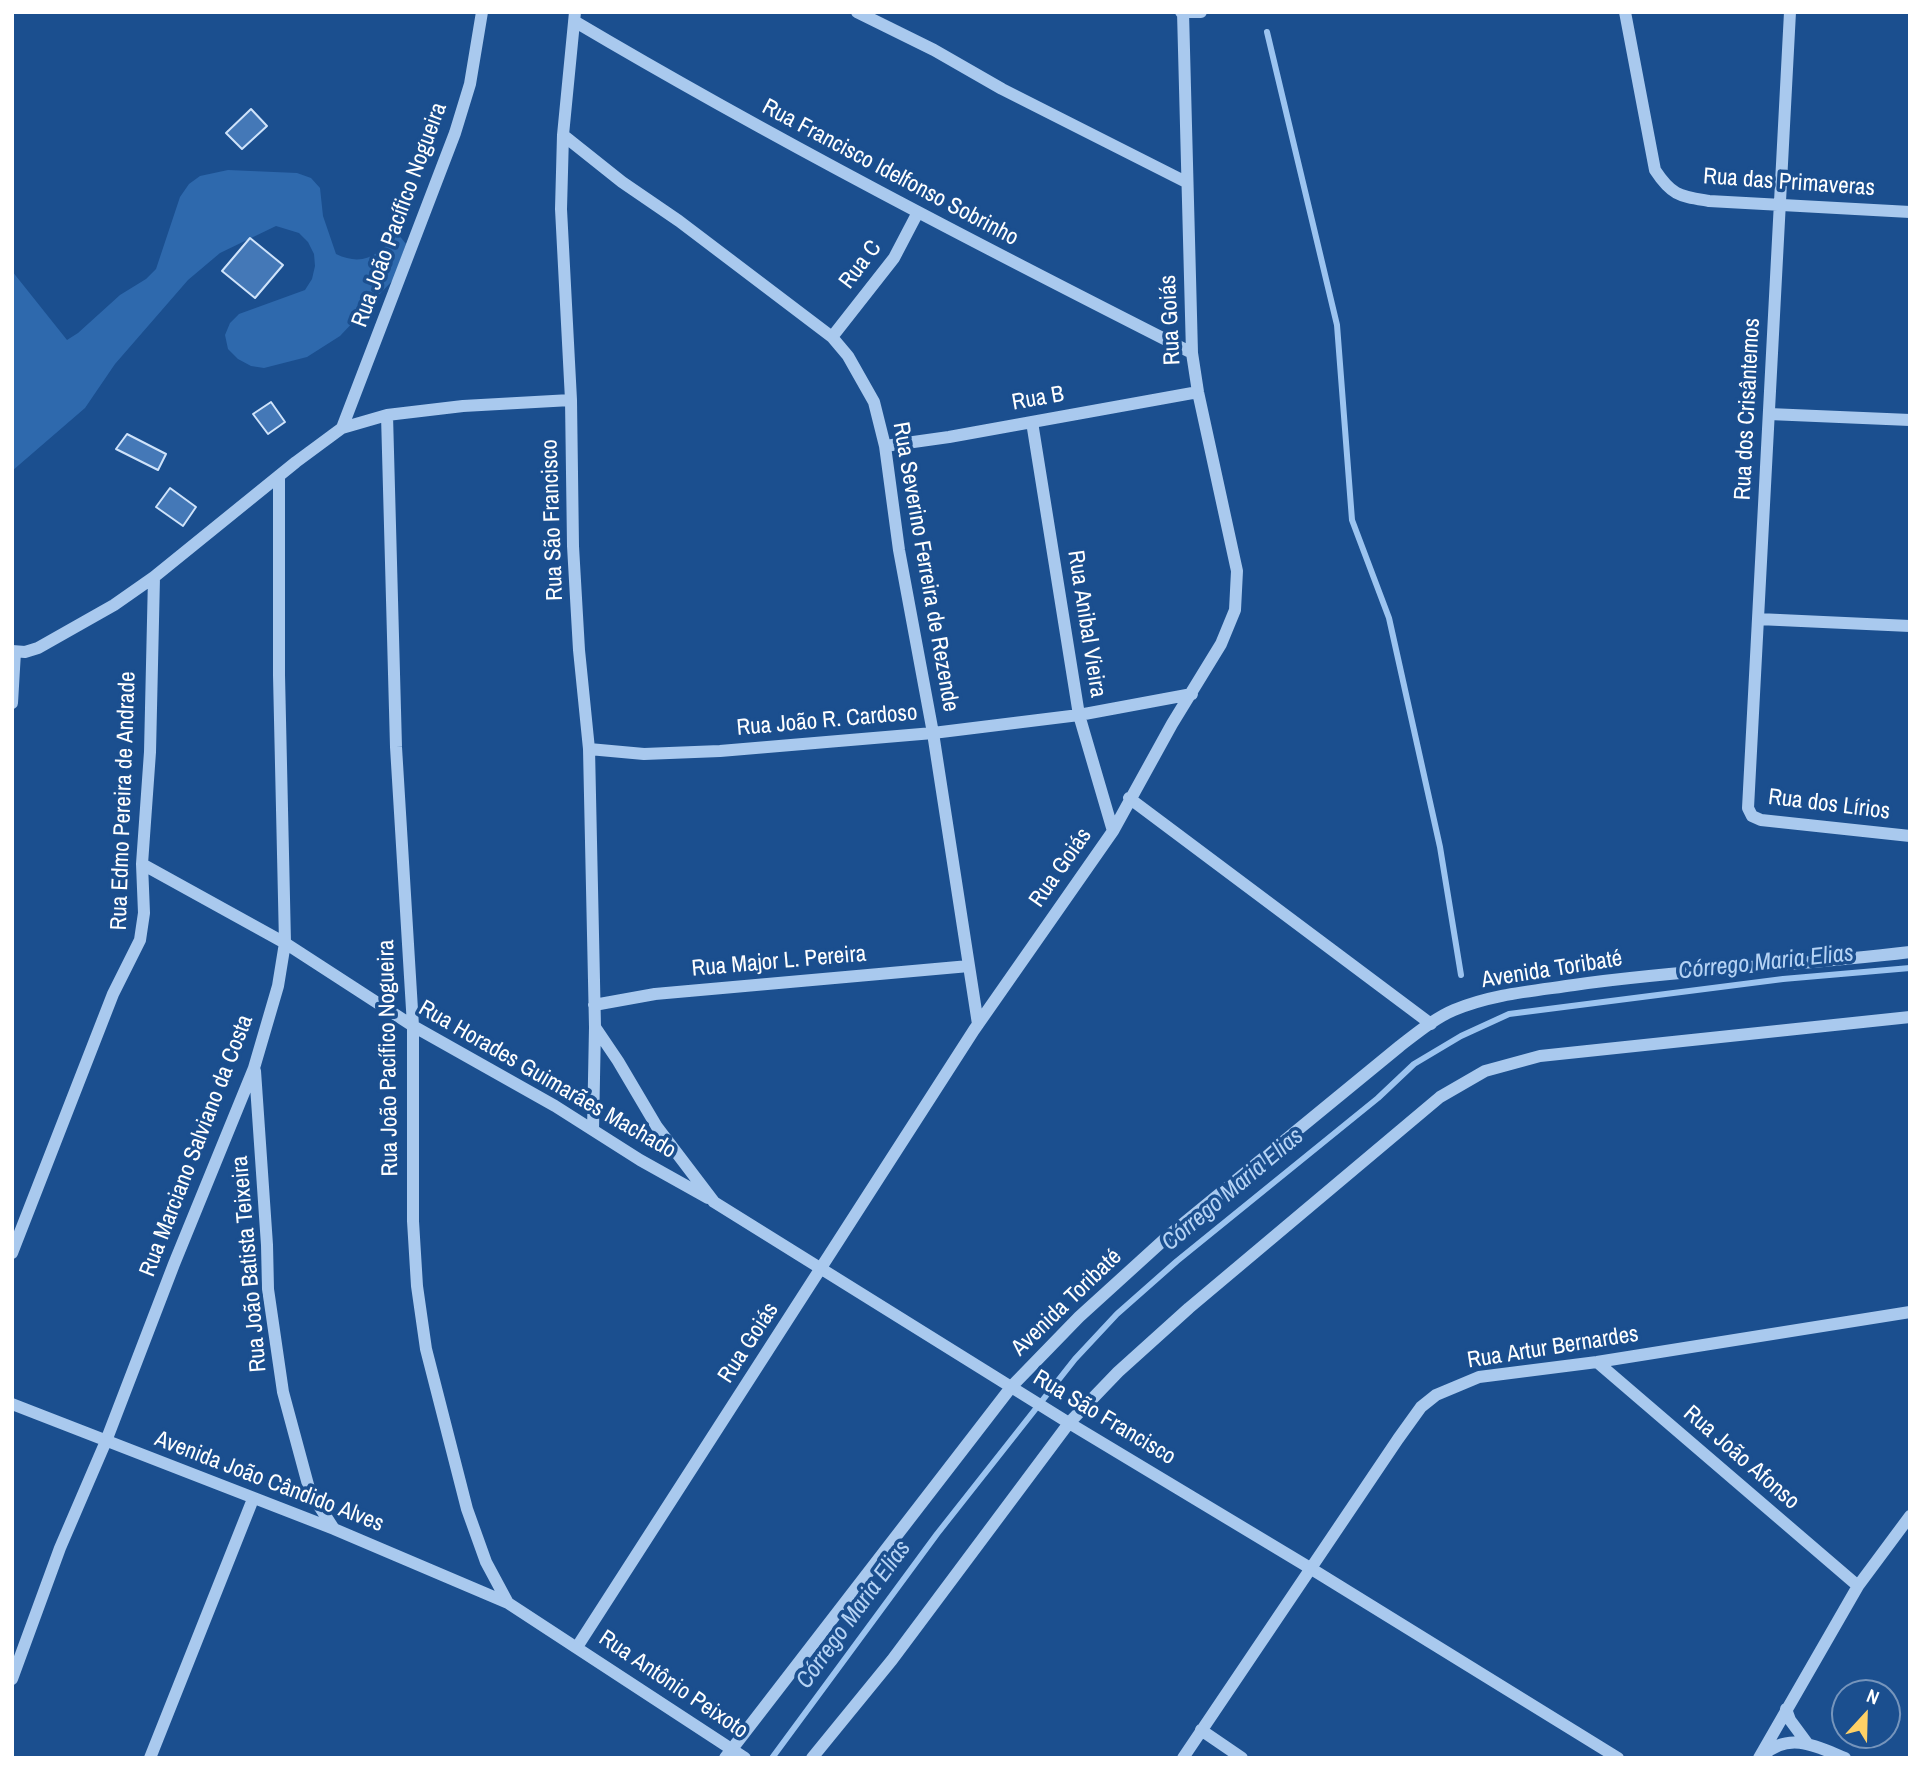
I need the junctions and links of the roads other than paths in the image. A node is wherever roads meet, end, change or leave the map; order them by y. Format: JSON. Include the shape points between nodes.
{"nodes":[{"id":1,"x":482,"y":12,"type":"edge"},
{"id":2,"x":857,"y":12,"type":"edge"},
{"id":3,"x":1201,"y":12,"type":"edge"},
{"id":4,"x":1625,"y":12,"type":"edge"},
{"id":5,"x":1790,"y":12,"type":"edge"},
{"id":6,"x":1182,"y":13,"type":"edge"},
{"id":7,"x":574,"y":17,"type":"edge"},
{"id":8,"x":563,"y":135,"type":"junction"},
{"id":9,"x":1186,"y":182,"type":"junction"},
{"id":10,"x":1780,"y":206,"type":"junction"},
{"id":11,"x":1910,"y":212,"type":"edge"},
{"id":12,"x":917,"y":214,"type":"junction"},
{"id":13,"x":832,"y":337,"type":"junction"},
{"id":14,"x":1192,"y":353,"type":"junction"},
{"id":15,"x":1198,"y":392,"type":"junction"},
{"id":16,"x":571,"y":400,"type":"junction"},
{"id":17,"x":1769,"y":414,"type":"junction"},
{"id":18,"x":387,"y":415,"type":"junction"},
{"id":19,"x":1910,"y":420,"type":"edge"},
{"id":20,"x":1032,"y":422,"type":"junction"},
{"id":21,"x":342,"y":428,"type":"junction"},
{"id":22,"x":885,"y":446,"type":"junction"},
{"id":23,"x":279,"y":475,"type":"junction"},
{"id":24,"x":154,"y":577,"type":"junction"},
{"id":25,"x":1758,"y":619,"type":"junction"},
{"id":26,"x":1910,"y":626,"type":"edge"},
{"id":27,"x":13,"y":651,"type":"edge"},
{"id":28,"x":1192,"y":694,"type":"junction"},
{"id":29,"x":12,"y":703,"type":"edge"},
{"id":30,"x":1079,"y":715,"type":"junction"},
{"id":31,"x":933,"y":733,"type":"junction"},
{"id":32,"x":589,"y":750,"type":"junction"},
{"id":33,"x":1129,"y":798,"type":"junction"},
{"id":34,"x":1748,"y":808,"type":"joint"},
{"id":35,"x":1112,"y":831,"type":"junction"},
{"id":36,"x":1910,"y":836,"type":"edge"},
{"id":37,"x":142,"y":864,"type":"junction"},
{"id":38,"x":285,"y":943,"type":"junction"},
{"id":39,"x":1910,"y":952,"type":"edge"},
{"id":40,"x":969,"y":966,"type":"junction"},
{"id":41,"x":594,"y":1005,"type":"junction"},
{"id":42,"x":1910,"y":1017,"type":"edge"},
{"id":43,"x":978,"y":1024,"type":"junction"},
{"id":44,"x":1431,"y":1024,"type":"junction"},
{"id":45,"x":413,"y":1026,"type":"junction"},
{"id":46,"x":595,"y":1027,"type":"junction"},
{"id":47,"x":254,"y":1068,"type":"junction"},
{"id":48,"x":593,"y":1130,"type":"junction"},
{"id":49,"x":715,"y":1202,"type":"junction"},
{"id":50,"x":12,"y":1252,"type":"edge"},
{"id":51,"x":822,"y":1269,"type":"junction"},
{"id":52,"x":1910,"y":1312,"type":"edge"},
{"id":53,"x":1597,"y":1362,"type":"junction"},
{"id":54,"x":1012,"y":1386,"type":"junction"},
{"id":55,"x":12,"y":1404,"type":"edge"},
{"id":56,"x":1069,"y":1423,"type":"junction"},
{"id":57,"x":106,"y":1441,"type":"junction"},
{"id":58,"x":253,"y":1499,"type":"junction"},
{"id":59,"x":1910,"y":1516,"type":"edge"},
{"id":60,"x":334,"y":1529,"type":"junction"},
{"id":61,"x":1310,"y":1568,"type":"junction"},
{"id":62,"x":1858,"y":1586,"type":"junction"},
{"id":63,"x":508,"y":1603,"type":"junction"},
{"id":64,"x":578,"y":1647,"type":"junction"},
{"id":65,"x":12,"y":1679,"type":"edge"},
{"id":66,"x":1786,"y":1709,"type":"junction"},
{"id":67,"x":1201,"y":1730,"type":"junction"},
{"id":68,"x":1807,"y":1743,"type":"junction"},
{"id":69,"x":735,"y":1755,"type":"edge"},
{"id":70,"x":150,"y":1758,"type":"edge"},
{"id":71,"x":812,"y":1758,"type":"edge"},
{"id":72,"x":1183,"y":1758,"type":"edge"},
{"id":73,"x":1242,"y":1758,"type":"edge"},
{"id":74,"x":1618,"y":1758,"type":"edge"},
{"id":75,"x":1760,"y":1758,"type":"edge"},
{"id":76,"x":1845,"y":1758,"type":"edge"}],
"edges":[{"from":1,"to":21,"type":"street","name":"Rua João Pacífico Nogueira","via":[[470,84],[454,133]]},
{"from":2,"to":9,"type":"street"},
{"from":3,"to":6,"type":"street"},
{"from":4,"to":10,"type":"street","name":"Rua das Primaveras","via":[[1655,170],[1667,189],[1709,201]]},
{"from":5,"to":10,"type":"street","name":"Rua dos Crisântemos"},
{"from":6,"to":9,"type":"street","name":"Rua Goiás"},
{"from":7,"to":8,"type":"street","name":"Rua São Francisco"},
{"from":7,"to":12,"type":"street","name":"Rua Francisco Idelfonso Sobrinho","via":[[724,108]]},
{"from":8,"to":13,"type":"street","name":"Rua Severino Ferreira de Rezende"},
{"from":8,"to":16,"type":"street","name":"Rua São Francisco","via":[[562,222]]},
{"from":9,"to":14,"type":"street","name":"Rua Goiás"},
{"from":10,"to":11,"type":"street","name":"Rua das Primaveras"},
{"from":10,"to":17,"type":"street","name":"Rua dos Crisântemos"},
{"from":12,"to":13,"type":"street","name":"Rua C","via":[[894,258]]},
{"from":12,"to":14,"type":"street","name":"Rua Francisco Idelfonso Sobrinho"},
{"from":13,"to":22,"type":"street","name":"Rua Severino Ferreira de Rezende","via":[[874,402]]},
{"from":14,"to":15,"type":"street","name":"Rua Goiás"},
{"from":15,"to":20,"type":"street","name":"Rua B"},
{"from":15,"to":28,"type":"street","name":"Rua Goiás","via":[[1237,571],[1235,610]]},
{"from":16,"to":18,"type":"street"},
{"from":16,"to":32,"type":"street","name":"Rua São Francisco","via":[[573,546]]},
{"from":17,"to":19,"type":"street"},
{"from":17,"to":25,"type":"street","name":"Rua dos Crisântemos"},
{"from":18,"to":21,"type":"street"},
{"from":18,"to":45,"type":"street","name":"Rua João Pacífico Nogueira","via":[[396,747]]},
{"from":20,"to":22,"type":"street","name":"Rua B"},
{"from":20,"to":30,"type":"street","name":"Rua Anibal Vieira"},
{"from":21,"to":23,"type":"street"},
{"from":22,"to":31,"type":"street","name":"Rua Severino Ferreira de Rezende"},
{"from":23,"to":24,"type":"street"},
{"from":23,"to":38,"type":"street","name":"Rua Marciano Salviano da Costa"},
{"from":24,"to":27,"type":"street","via":[[49,643],[25,652]]},
{"from":24,"to":37,"type":"street","name":"Rua Edmo Pereira de Andrade"},
{"from":25,"to":26,"type":"street"},
{"from":25,"to":34,"type":"street","name":"Rua dos Crisântemos"},
{"from":27,"to":29,"type":"street"},
{"from":28,"to":30,"type":"street","name":"Rua João R. Cardoso"},
{"from":28,"to":33,"type":"street","name":"Rua Goiás"},
{"from":30,"to":31,"type":"street","name":"Rua João R. Cardoso"},
{"from":30,"to":35,"type":"street","name":"Rua Anibal Vieira"},
{"from":31,"to":32,"type":"street","name":"Rua João R. Cardoso","via":[[720,751],[644,754]]},
{"from":31,"to":40,"type":"street","name":"Rua Severino Ferreira de Rezende"},
{"from":32,"to":41,"type":"street","name":"Rua São Francisco"},
{"from":33,"to":35,"type":"street","name":"Rua Goiás"},
{"from":33,"to":44,"type":"street"},
{"from":34,"to":36,"type":"street","name":"Rua dos Lírios","via":[[1761,820]]},
{"from":35,"to":43,"type":"street","name":"Rua Goiás"},
{"from":37,"to":38,"type":"street","name":"Rua Horades Guimarães Machado"},
{"from":37,"to":50,"type":"street","name":"Rua Edmo Pereira de Andrade","via":[[140,940],[113,994]]},
{"from":38,"to":45,"type":"street","name":"Rua Horades Guimarães Machado"},
{"from":38,"to":47,"type":"street","name":"Rua Marciano Salviano da Costa","via":[[278,986]]},
{"from":39,"to":44,"type":"street","name":"Avenida Toribaté","via":[[1618,979],[1492,997]]},
{"from":40,"to":41,"type":"street","name":"Rua Major L. Pereira","via":[[655,994]]},
{"from":40,"to":43,"type":"street","name":"Rua Severino Ferreira de Rezende"},
{"from":41,"to":46,"type":"street","name":"Rua São Francisco"},
{"from":42,"to":56,"type":"street","via":[[1540,1056],[1485,1071],[1440,1097],[1189,1308]]},
{"from":43,"to":51,"type":"street","name":"Rua Goiás"},
{"from":44,"to":54,"type":"street","name":"Avenida Toribaté","via":[[1167,1237]]},
{"from":45,"to":48,"type":"street","name":"Rua Horades Guimarães Machado"},
{"from":45,"to":63,"type":"street","name":"Rua João Pacífico Nogueira","via":[[413,1221],[426,1349],[467,1509],[486,1562]]},
{"from":46,"to":48,"type":"street","name":"Rua São Francisco"},
{"from":46,"to":49,"type":"street","name":"Rua São Francisco","via":[[657,1127]]},
{"from":47,"to":57,"type":"street","name":"Rua Marciano Salviano da Costa"},
{"from":47,"to":60,"type":"street","name":"Rua João Batista Teixeira","via":[[268,1289],[283,1392],[310,1492]]},
{"from":48,"to":49,"type":"street","name":"Rua Horades Guimarães Machado"},
{"from":49,"to":51,"type":"street","name":"Rua São Francisco"},
{"from":51,"to":54,"type":"street","name":"Rua São Francisco"},
{"from":51,"to":64,"type":"street","name":"Rua Goiás"},
{"from":52,"to":53,"type":"street","name":"Rua Artur Bernardes"},
{"from":53,"to":61,"type":"street","name":"Rua Artur Bernardes","via":[[1479,1377],[1436,1395],[1421,1407]]},
{"from":53,"to":62,"type":"street","name":"Rua João Afonso"},
{"from":54,"to":56,"type":"street","name":"Rua São Francisco"},
{"from":54,"to":69,"type":"street","name":"Avenida Toribaté"},
{"from":55,"to":57,"type":"street","name":"Avenida João Cândido Alves"},
{"from":56,"to":61,"type":"street","name":"Rua São Francisco"},
{"from":56,"to":71,"type":"street","via":[[892,1660]]},
{"from":57,"to":58,"type":"street","name":"Avenida João Cândido Alves"},
{"from":57,"to":65,"type":"street","name":"Rua Marciano Salviano da Costa"},
{"from":58,"to":60,"type":"street","name":"Avenida João Cândido Alves"},
{"from":58,"to":70,"type":"street"},
{"from":59,"to":62,"type":"street"},
{"from":60,"to":63,"type":"street","name":"Avenida João Cândido Alves"},
{"from":61,"to":67,"type":"street","name":"Rua Artur Bernardes"},
{"from":61,"to":74,"type":"street","name":"Rua São Francisco"},
{"from":62,"to":66,"type":"street"},
{"from":63,"to":64,"type":"street","name":"Rua João Pacífico Nogueira"},
{"from":64,"to":69,"type":"street","name":"Rua Antônio Peixoto"},
{"from":66,"to":68,"type":"street"},
{"from":66,"to":75,"type":"street"},
{"from":67,"to":72,"type":"street","name":"Rua Artur Bernardes"},
{"from":67,"to":73,"type":"street"},
{"from":68,"to":75,"type":"street","via":[[1781,1744]]},
{"from":68,"to":76,"type":"street"}]}
